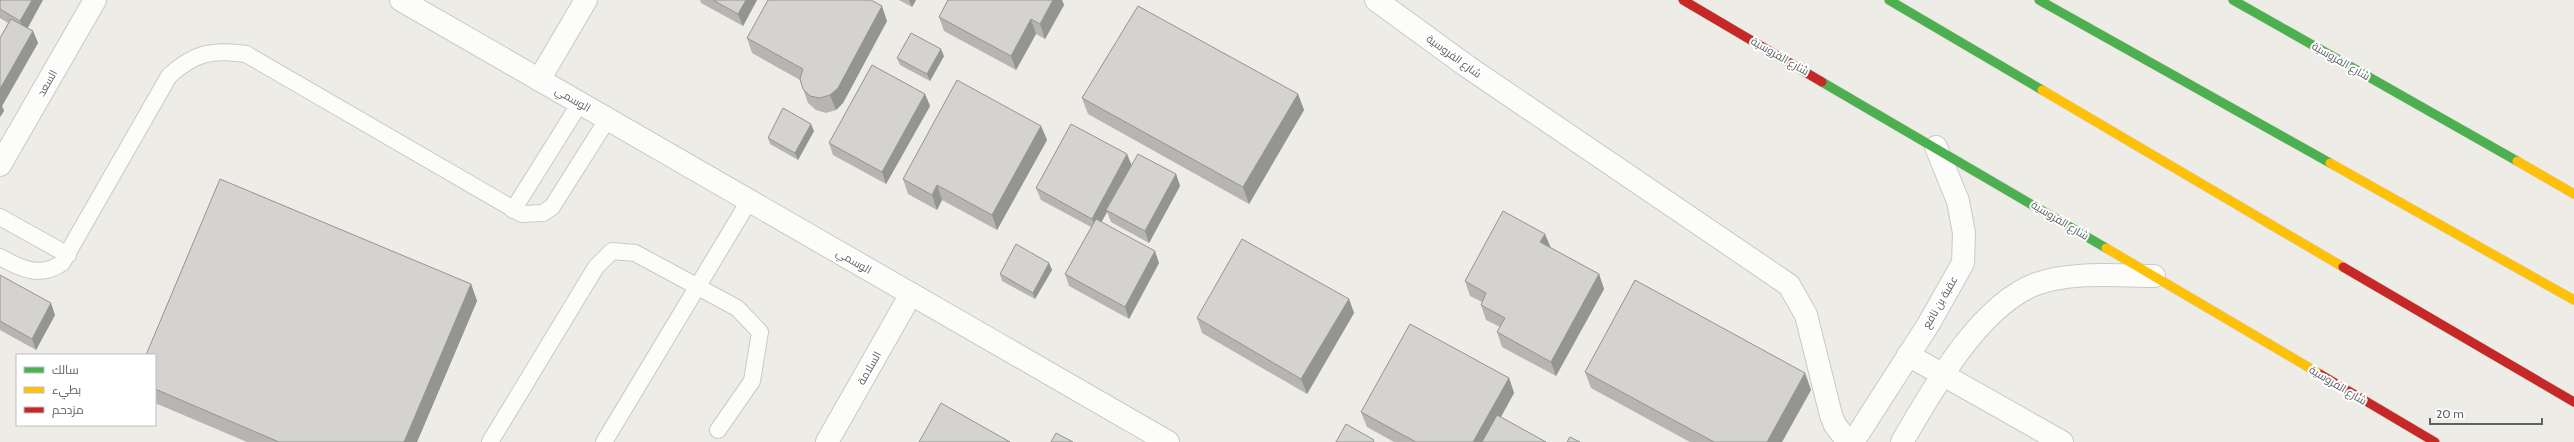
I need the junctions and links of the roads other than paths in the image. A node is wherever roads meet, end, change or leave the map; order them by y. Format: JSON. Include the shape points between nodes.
{"nodes":[{"id":1,"x":95,"y":0,"type":"edge"},
{"id":2,"x":401,"y":0,"type":"edge"},
{"id":3,"x":586,"y":0,"type":"edge"},
{"id":4,"x":1376,"y":0,"type":"edge"},
{"id":5,"x":1683,"y":0,"type":"edge"},
{"id":6,"x":1889,"y":0,"type":"edge"},
{"id":7,"x":2040,"y":0,"type":"edge"},
{"id":8,"x":2233,"y":0,"type":"edge"},
{"id":9,"x":539,"y":80,"type":"junction"},
{"id":10,"x":580,"y":103,"type":"junction"},
{"id":11,"x":607,"y":120,"type":"junction"},
{"id":12,"x":1936,"y":147,"type":"junction"},
{"id":13,"x":0,"y":165,"type":"edge"},
{"id":14,"x":2574,"y":194,"type":"edge"},
{"id":15,"x":749,"y":201,"type":"junction"},
{"id":16,"x":513,"y":210,"type":"junction"},
{"id":17,"x":0,"y":217,"type":"edge"},
{"id":18,"x":68,"y":255,"type":"junction"},
{"id":19,"x":0,"y":257,"type":"edge"},
{"id":20,"x":2154,"y":276,"type":"junction"},
{"id":21,"x":696,"y":287,"type":"junction"},
{"id":22,"x":912,"y":294,"type":"junction"},
{"id":23,"x":2574,"y":300,"type":"edge"},
{"id":24,"x":1908,"y":355,"type":"junction"},
{"id":25,"x":1942,"y":376,"type":"junction"},
{"id":26,"x":2574,"y":402,"type":"edge"},
{"id":27,"x":718,"y":430,"type":"dead end"},
{"id":28,"x":490,"y":442,"type":"edge"},
{"id":29,"x":604,"y":442,"type":"edge"},
{"id":30,"x":827,"y":442,"type":"edge"},
{"id":31,"x":1168,"y":442,"type":"edge"},
{"id":32,"x":1848,"y":442,"type":"edge"},
{"id":33,"x":1853,"y":442,"type":"edge"},
{"id":34,"x":1902,"y":442,"type":"edge"},
{"id":35,"x":2062,"y":442,"type":"edge"},
{"id":36,"x":2435,"y":442,"type":"edge"}],
"edges":[{"from":1,"to":13,"type":"street","name":"السعد"},
{"from":2,"to":9,"type":"street","name":"الوسمي"},
{"from":3,"to":9,"type":"street"},
{"from":4,"to":32,"type":"street","name":"شارع الفروسية","via":[[1468,67],[1778,276],[1789,286],[1797,297],[1811,330],[1831,415]]},
{"from":5,"to":12,"type":"main road","name":"شارع الفروسية"},
{"from":6,"to":26,"type":"main road"},
{"from":7,"to":23,"type":"main road"},
{"from":8,"to":14,"type":"main road","name":"شارع الفروسية"},
{"from":9,"to":10,"type":"street","name":"الوسمي"},
{"from":10,"to":11,"type":"street","name":"الوسمي"},
{"from":10,"to":16,"type":"lane"},
{"from":11,"to":15,"type":"street","name":"الوسمي"},
{"from":11,"to":16,"type":"lane","via":[[552,207],[533,215]]},
{"from":12,"to":20,"type":"main road","name":"شارع الفروسية"},
{"from":12,"to":24,"type":"street","name":"عقبة بن نافع","via":[[1958,201],[1964,233],[1962,262],[1947,293]]},
{"from":15,"to":21,"type":"lane"},
{"from":15,"to":22,"type":"street","name":"الوسمي"},
{"from":16,"to":18,"type":"lane","via":[[264,63],[246,54],[225,51],[191,59],[169,76]]},
{"from":17,"to":18,"type":"lane"},
{"from":18,"to":19,"type":"lane","via":[[54,269],[42,272],[31,271]]},
{"from":20,"to":25,"type":"street","via":[[2066,278],[2036,284],[2009,297],[1984,320]]},
{"from":20,"to":36,"type":"main road","name":"شارع الفروسية"},
{"from":21,"to":27,"type":"lane","via":[[737,308],[760,332],[752,381]]},
{"from":21,"to":28,"type":"lane","via":[[635,253],[612,251],[596,267]]},
{"from":21,"to":29,"type":"lane"},
{"from":22,"to":30,"type":"street","name":"السلامة"},
{"from":22,"to":31,"type":"street","name":"الوسمي"},
{"from":24,"to":25,"type":"street"},
{"from":24,"to":33,"type":"street","name":"عقبة بن نافع"},
{"from":25,"to":34,"type":"street"},
{"from":25,"to":35,"type":"street"}]}
